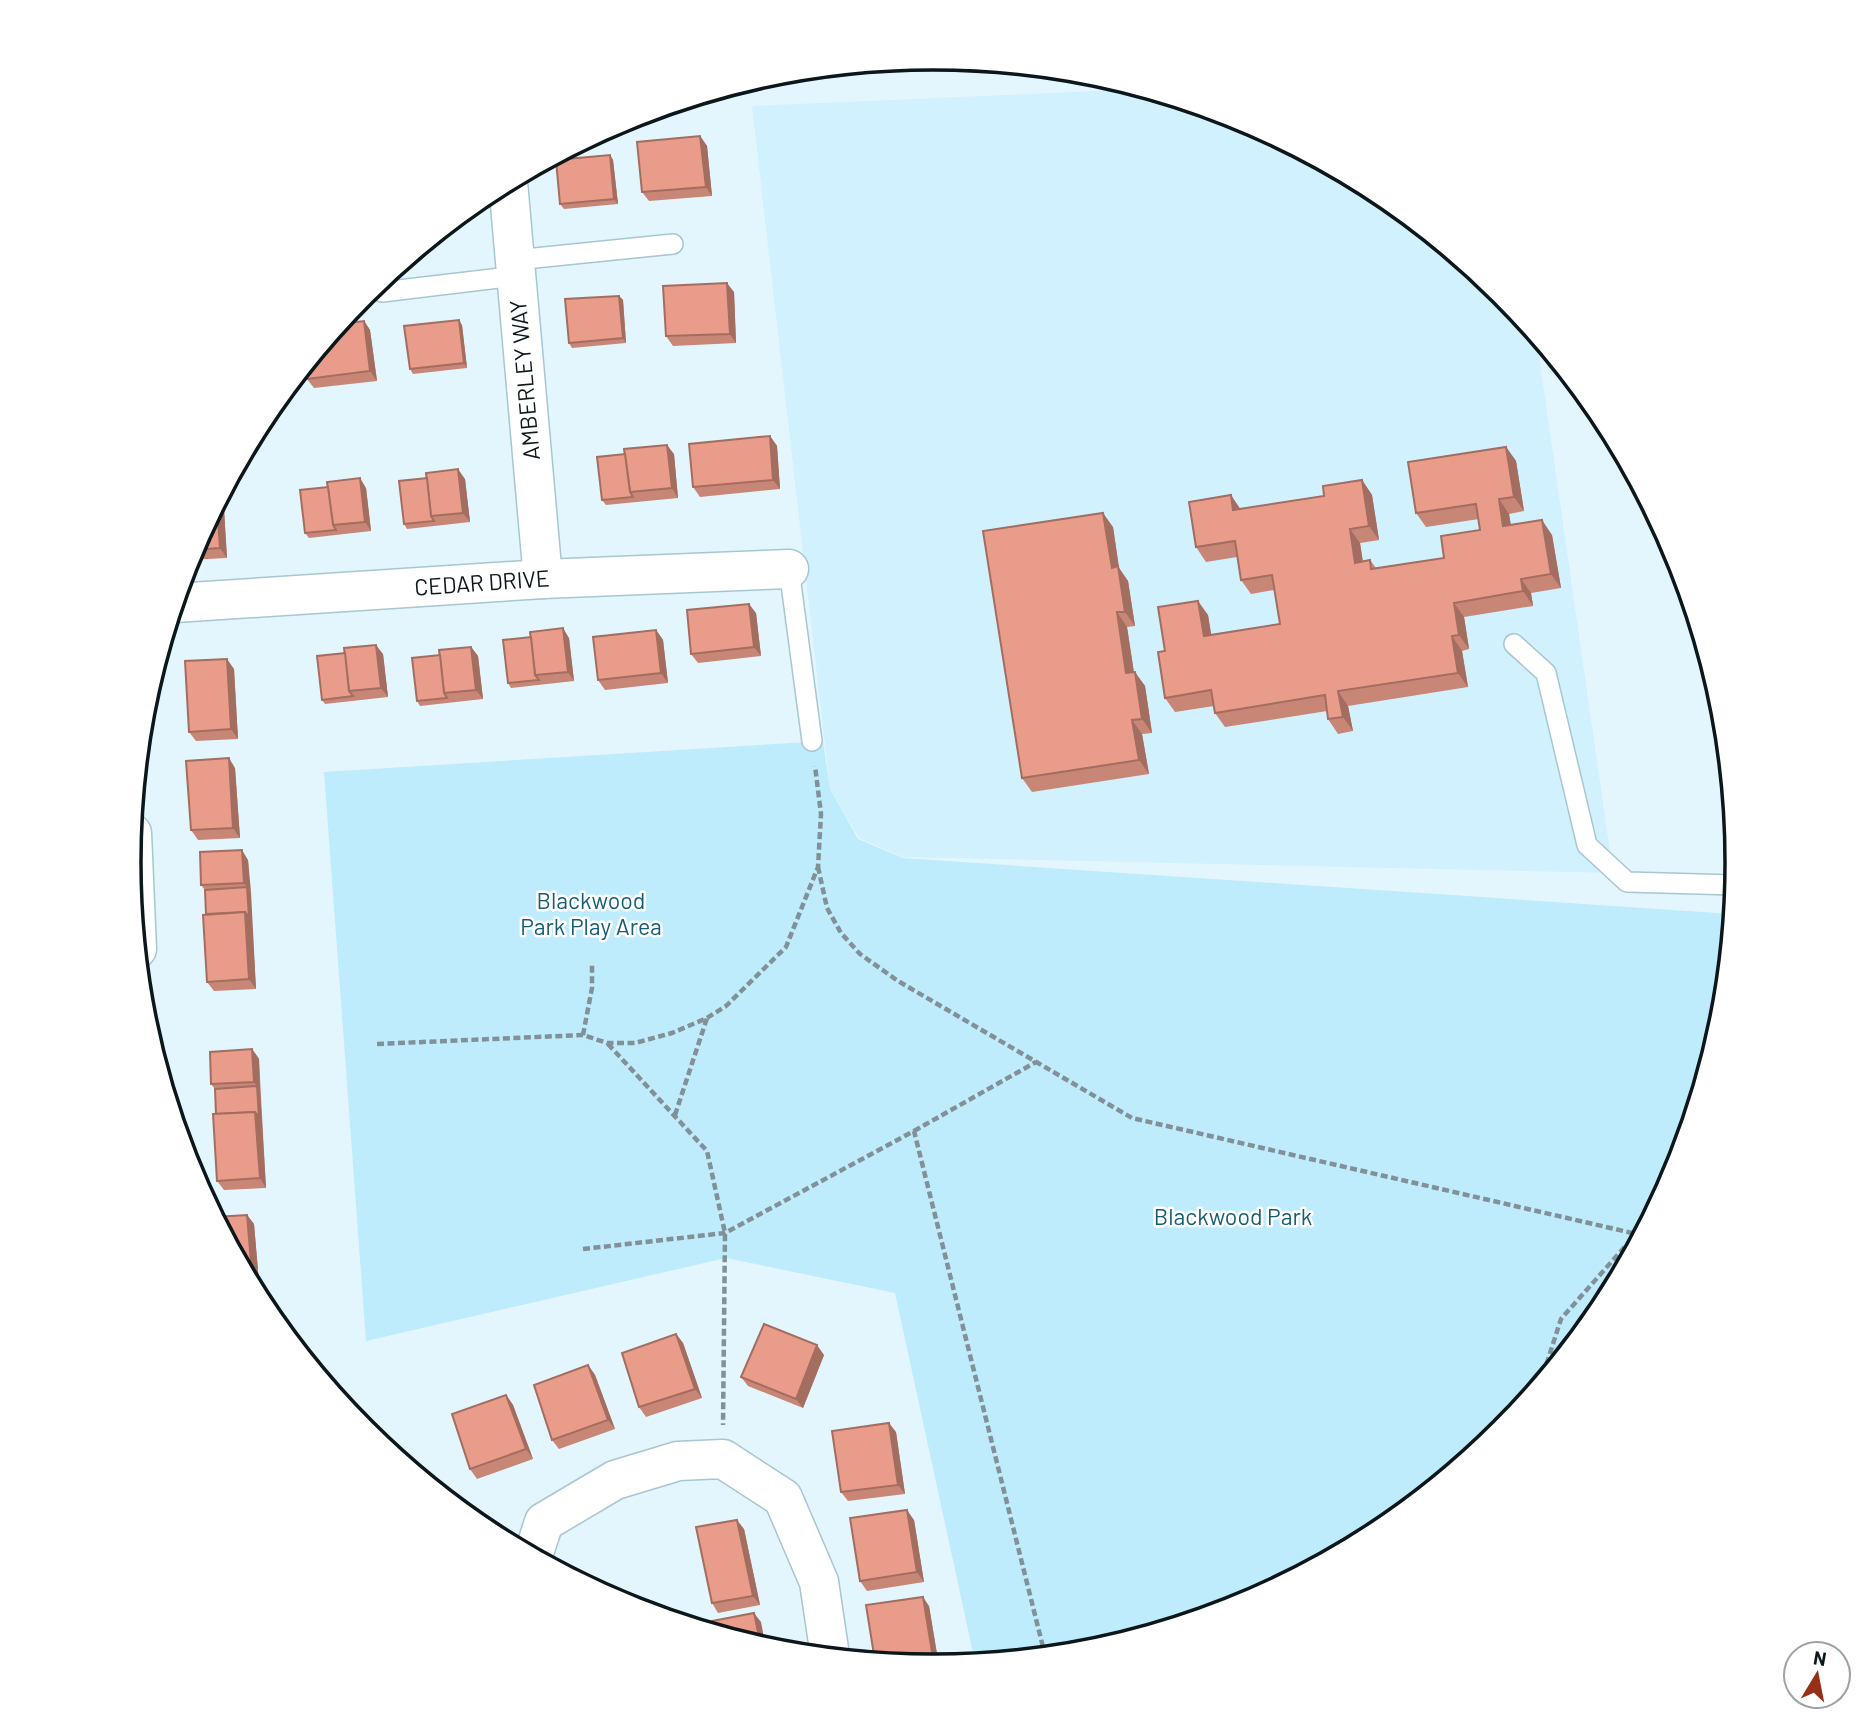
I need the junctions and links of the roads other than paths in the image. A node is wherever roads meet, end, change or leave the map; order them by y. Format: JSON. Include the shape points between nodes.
{"nodes":[{"id":1,"x":509,"y":193,"type":"edge"},
{"id":2,"x":673,"y":244,"type":"dead end"},
{"id":3,"x":515,"y":268,"type":"junction"},
{"id":4,"x":384,"y":292,"type":"edge"},
{"id":5,"x":789,"y":569,"type":"joint"},
{"id":6,"x":543,"y":579,"type":"junction"},
{"id":7,"x":185,"y":602,"type":"edge"},
{"id":8,"x":1514,"y":644,"type":"dead end"},
{"id":9,"x":812,"y":741,"type":"road end"},
{"id":10,"x":1724,"y":885,"type":"edge"},
{"id":11,"x":536,"y":1547,"type":"edge"},
{"id":12,"x":829,"y":1647,"type":"edge"}],
"edges":[{"from":1,"to":3,"type":"street","name":"AMBERLEY WAY"},
{"from":2,"to":3,"type":"lane"},
{"from":3,"to":4,"type":"lane"},
{"from":3,"to":6,"type":"street","name":"AMBERLEY WAY"},
{"from":5,"to":6,"type":"street","name":"CEDAR DRIVE"},
{"from":5,"to":9,"type":"lane"},
{"from":6,"to":7,"type":"street","name":"CEDAR DRIVE"},
{"from":8,"to":10,"type":"lane","via":[[1546,673],[1587,845],[1627,882]]},
{"from":11,"to":12,"type":"street","via":[[544,1522],[615,1480],[678,1461],[723,1459],[783,1498],[819,1582]]}]}
